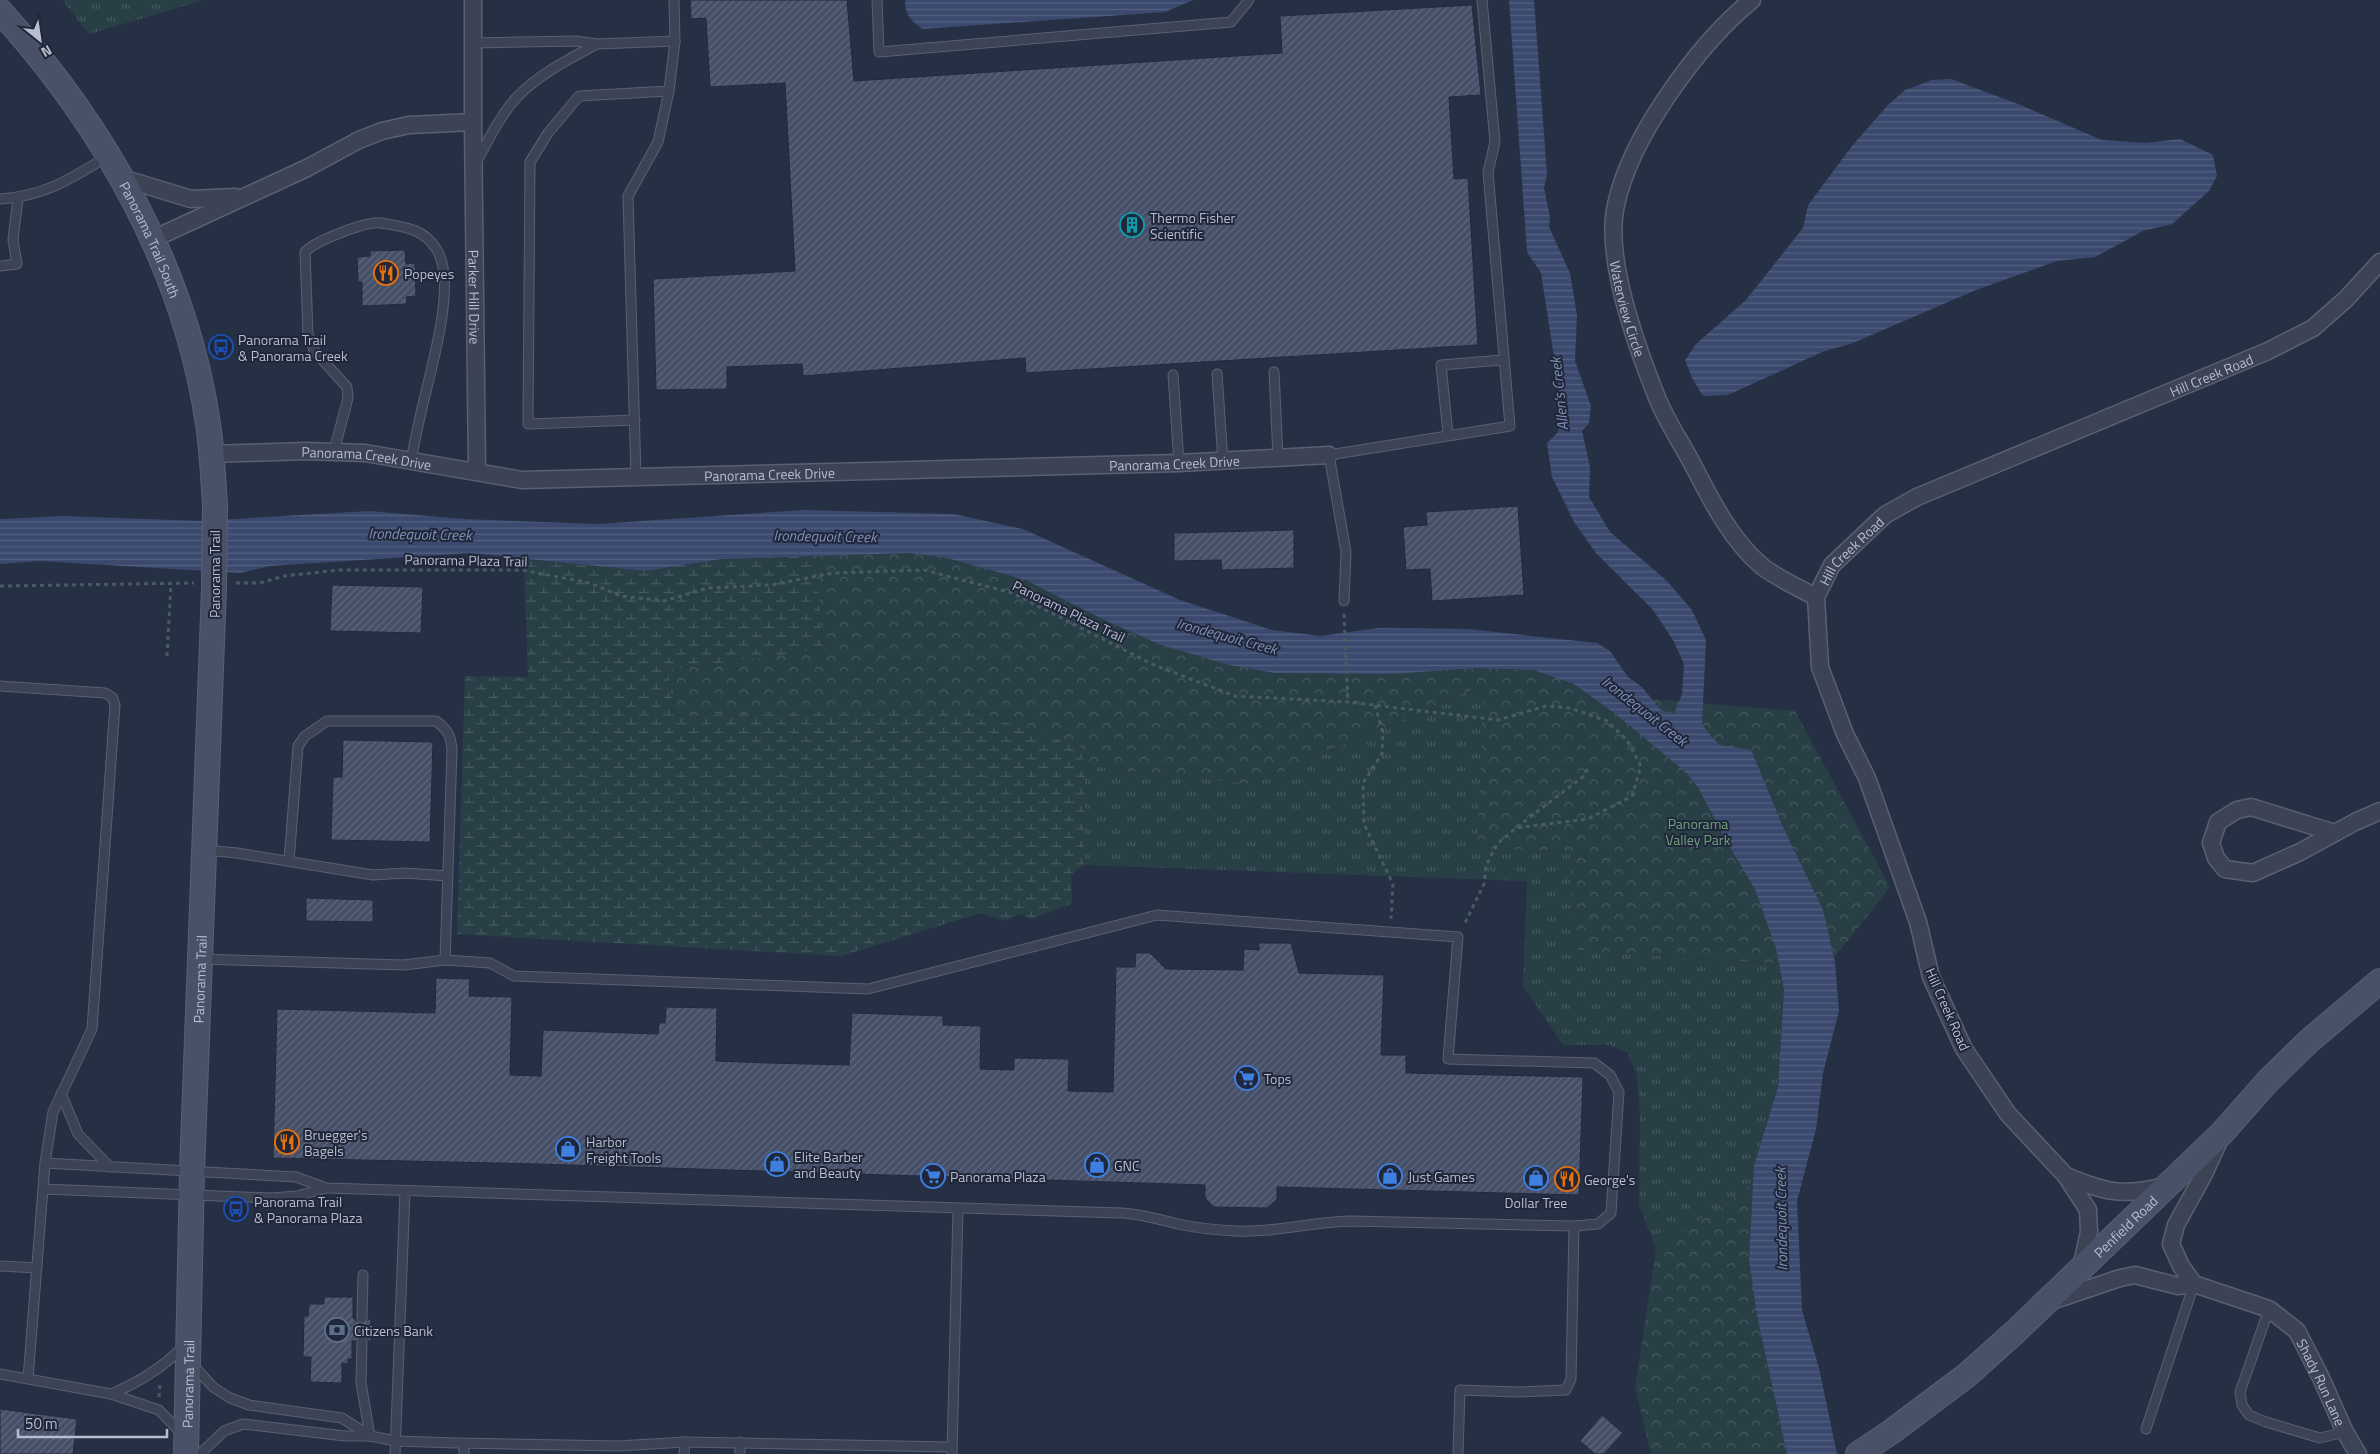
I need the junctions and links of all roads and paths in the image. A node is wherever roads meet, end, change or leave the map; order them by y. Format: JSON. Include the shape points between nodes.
{"nodes":[{"id":1,"x":473,"y":0,"type":"edge"},
{"id":2,"x":674,"y":0,"type":"edge"},
{"id":3,"x":877,"y":0,"type":"edge"},
{"id":4,"x":1249,"y":0,"type":"edge"},
{"id":5,"x":1482,"y":0,"type":"edge"},
{"id":6,"x":1752,"y":0,"type":"edge"},
{"id":7,"x":0,"y":11,"type":"edge"},
{"id":8,"x":675,"y":40,"type":"junction"},
{"id":9,"x":474,"y":43,"type":"junction"},
{"id":10,"x":598,"y":44,"type":"junction"},
{"id":11,"x":670,"y":92,"type":"junction"},
{"id":12,"x":473,"y":122,"type":"junction"},
{"id":13,"x":108,"y":156,"type":"junction"},
{"id":14,"x":474,"y":167,"type":"junction"},
{"id":15,"x":122,"y":178,"type":"junction"},
{"id":16,"x":242,"y":197,"type":"junction"},
{"id":17,"x":18,"y":198,"type":"junction"},
{"id":18,"x":0,"y":199,"type":"edge"},
{"id":19,"x":153,"y":239,"type":"junction"},
{"id":20,"x":2380,"y":262,"type":"edge"},
{"id":21,"x":0,"y":266,"type":"edge"},
{"id":22,"x":1502,"y":360,"type":"junction"},
{"id":23,"x":1274,"y":372,"type":"dead end"},
{"id":24,"x":1217,"y":374,"type":"dead end"},
{"id":25,"x":1174,"y":375,"type":"dead end"},
{"id":26,"x":635,"y":420,"type":"junction"},
{"id":27,"x":1448,"y":434,"type":"junction"},
{"id":28,"x":334,"y":451,"type":"junction"},
{"id":29,"x":212,"y":454,"type":"junction"},
{"id":30,"x":1329,"y":455,"type":"junction"},
{"id":31,"x":1278,"y":457,"type":"junction"},
{"id":32,"x":1223,"y":460,"type":"junction"},
{"id":33,"x":411,"y":461,"type":"junction"},
{"id":34,"x":1179,"y":463,"type":"junction"},
{"id":35,"x":477,"y":472,"type":"junction"},
{"id":36,"x":636,"y":477,"type":"junction"},
{"id":37,"x":215,"y":504,"type":"joint"},
{"id":38,"x":171,"y":584,"type":"junction"},
{"id":39,"x":215,"y":585,"type":"junction"},
{"id":40,"x":0,"y":586,"type":"edge"},
{"id":41,"x":1816,"y":597,"type":"junction"},
{"id":42,"x":1344,"y":601,"type":"dead end"},
{"id":43,"x":1343,"y":629,"type":"dead end"},
{"id":44,"x":167,"y":656,"type":"dead end"},
{"id":45,"x":0,"y":686,"type":"edge"},
{"id":46,"x":1348,"y":702,"type":"junction"},
{"id":47,"x":1375,"y":705,"type":"junction"},
{"id":48,"x":1588,"y":768,"type":"dead end"},
{"id":49,"x":2380,"y":811,"type":"edge"},
{"id":50,"x":1516,"y":828,"type":"junction"},
{"id":51,"x":2335,"y":833,"type":"junction"},
{"id":52,"x":205,"y":850,"type":"junction"},
{"id":53,"x":289,"y":861,"type":"junction"},
{"id":54,"x":447,"y":876,"type":"junction"},
{"id":55,"x":1391,"y":932,"type":"junction"},
{"id":56,"x":1458,"y":937,"type":"junction"},
{"id":57,"x":200,"y":959,"type":"junction"},
{"id":58,"x":444,"y":960,"type":"junction"},
{"id":59,"x":2380,"y":981,"type":"edge"},
{"id":60,"x":62,"y":1093,"type":"junction"},
{"id":61,"x":2222,"y":1133,"type":"junction"},
{"id":62,"x":45,"y":1163,"type":"junction"},
{"id":63,"x":110,"y":1167,"type":"junction"},
{"id":64,"x":192,"y":1171,"type":"junction"},
{"id":65,"x":2066,"y":1176,"type":"junction"},
{"id":66,"x":2169,"y":1186,"type":"junction"},
{"id":67,"x":326,"y":1188,"type":"junction"},
{"id":68,"x":43,"y":1189,"type":"junction"},
{"id":69,"x":404,"y":1191,"type":"junction"},
{"id":70,"x":191,"y":1195,"type":"junction"},
{"id":71,"x":958,"y":1209,"type":"junction"},
{"id":72,"x":1574,"y":1226,"type":"junction"},
{"id":73,"x":0,"y":1266,"type":"edge"},
{"id":74,"x":37,"y":1268,"type":"junction"},
{"id":75,"x":2080,"y":1271,"type":"junction"},
{"id":76,"x":363,"y":1275,"type":"dead end"},
{"id":77,"x":2194,"y":1284,"type":"junction"},
{"id":78,"x":2047,"y":1302,"type":"junction"},
{"id":79,"x":2269,"y":1309,"type":"junction"},
{"id":80,"x":362,"y":1318,"type":"dead end"},
{"id":81,"x":362,"y":1342,"type":"dead end"},
{"id":82,"x":188,"y":1351,"type":"junction"},
{"id":83,"x":0,"y":1374,"type":"edge"},
{"id":84,"x":28,"y":1379,"type":"junction"},
{"id":85,"x":160,"y":1380,"type":"dead end"},
{"id":86,"x":111,"y":1394,"type":"junction"},
{"id":87,"x":159,"y":1404,"type":"dead end"},
{"id":88,"x":2146,"y":1429,"type":"dead end"},
{"id":89,"x":2345,"y":1432,"type":"junction"},
{"id":90,"x":370,"y":1436,"type":"junction"},
{"id":91,"x":396,"y":1441,"type":"junction"},
{"id":92,"x":685,"y":1442,"type":"junction"},
{"id":93,"x":740,"y":1442,"type":"junction"},
{"id":94,"x":464,"y":1444,"type":"junction"},
{"id":95,"x":191,"y":1449,"type":"edge"},
{"id":96,"x":914,"y":1450,"type":"edge"},
{"id":97,"x":952,"y":1450,"type":"edge"},
{"id":98,"x":395,"y":1454,"type":"edge"},
{"id":99,"x":464,"y":1454,"type":"edge"},
{"id":100,"x":684,"y":1454,"type":"edge"},
{"id":101,"x":740,"y":1454,"type":"edge"},
{"id":102,"x":1458,"y":1454,"type":"edge"},
{"id":103,"x":1858,"y":1454,"type":"edge"},
{"id":104,"x":2358,"y":1454,"type":"edge"}],
"edges":[{"from":1,"to":9,"type":"street","name":"Parker Hill Drive"},
{"from":2,"to":8,"type":"lane"},
{"from":3,"to":4,"type":"lane","via":[[879,52],[1231,22]]},
{"from":5,"to":22,"type":"lane","via":[[1495,142],[1488,172]]},
{"from":6,"to":41,"type":"street","name":"Waterview Circle","via":[[1696,57],[1631,158],[1615,205],[1612,244],[1621,289],[1656,396],[1709,496],[1737,538],[1763,567]]},
{"from":7,"to":13,"type":"main road","name":"Panorama Trail South","via":[[65,88]]},
{"from":8,"to":10,"type":"lane"},
{"from":8,"to":11,"type":"lane"},
{"from":9,"to":10,"type":"lane","via":[[576,41]]},
{"from":9,"to":12,"type":"street","name":"Parker Hill Drive"},
{"from":10,"to":14,"type":"lane","via":[[552,68],[518,97],[493,130]]},
{"from":11,"to":26,"type":"lane","via":[[658,142],[628,196]]},
{"from":11,"to":26,"type":"lane","via":[[579,96],[548,133],[530,162],[528,424]]},
{"from":12,"to":14,"type":"street","name":"Parker Hill Drive"},
{"from":12,"to":16,"type":"street","via":[[409,125],[382,130],[275,184]]},
{"from":13,"to":15,"type":"main road","name":"Panorama Trail South"},
{"from":13,"to":17,"type":"lane","via":[[56,187]]},
{"from":14,"to":35,"type":"street","name":"Parker Hill Drive"},
{"from":15,"to":16,"type":"street","via":[[191,199]]},
{"from":15,"to":19,"type":"main road","name":"Panorama Trail South"},
{"from":16,"to":19,"type":"street"},
{"from":17,"to":18,"type":"lane"},
{"from":17,"to":21,"type":"lane","via":[[13,240],[17,264]]},
{"from":19,"to":29,"type":"main road","name":"Panorama Trail South","via":[[176,297],[197,368]]},
{"from":20,"to":41,"type":"street","name":"Hill Creek Road","via":[[2313,328],[2268,351],[1917,497],[1885,515],[1832,565]]},
{"from":22,"to":27,"type":"lane","via":[[1510,426]]},
{"from":22,"to":27,"type":"lane","via":[[1441,365]]},
{"from":23,"to":31,"type":"lane"},
{"from":24,"to":32,"type":"lane"},
{"from":25,"to":34,"type":"lane"},
{"from":26,"to":36,"type":"lane"},
{"from":27,"to":30,"type":"lane"},
{"from":28,"to":29,"type":"street","name":"Panorama Creek Drive"},
{"from":28,"to":33,"type":"street","name":"Panorama Creek Drive"},
{"from":28,"to":33,"type":"lane","via":[[348,398],[347,387],[311,345],[305,252],[321,241],[377,223],[412,228],[422,233],[441,257],[444,276],[442,329]]},
{"from":29,"to":37,"type":"main road","name":"Panorama Trail South"},
{"from":30,"to":31,"type":"street","name":"Panorama Creek Drive"},
{"from":30,"to":42,"type":"lane","via":[[1346,552]]},
{"from":31,"to":32,"type":"street","name":"Panorama Creek Drive"},
{"from":32,"to":34,"type":"street","name":"Panorama Creek Drive"},
{"from":33,"to":35,"type":"street","name":"Panorama Creek Drive"},
{"from":34,"to":36,"type":"street","name":"Panorama Creek Drive"},
{"from":35,"to":36,"type":"street","name":"Panorama Creek Drive","via":[[522,480]]},
{"from":37,"to":39,"type":"main road","name":"Panorama Trail","bridge":true},
{"from":38,"to":39,"type":"path","name":"Panorama Plaza Trail"},
{"from":38,"to":40,"type":"path","name":"Panorama Plaza Trail"},
{"from":38,"to":44,"type":"path"},
{"from":39,"to":46,"type":"path","name":"Panorama Plaza Trail","via":[[260,583],[284,576],[339,570],[522,570],[590,583],[621,596],[664,601],[708,588],[772,585],[833,574],[924,570],[1012,593],[1154,665],[1235,696]]},
{"from":39,"to":52,"type":"main road","name":"Panorama Trail"},
{"from":41,"to":65,"type":"street","name":"Hill Creek Road","via":[[1820,667],[1845,734],[1868,778],[1918,922],[1931,977],[1964,1049],[2008,1114]]},
{"from":43,"to":46,"type":"path"},
{"from":45,"to":60,"type":"lane","via":[[105,693],[112,697],[115,705],[92,1029]]},
{"from":46,"to":47,"type":"path","name":"Panorama Plaza Trail"},
{"from":47,"to":50,"type":"path","name":"Panorama Plaza Trail","via":[[1498,720],[1546,706],[1570,708],[1607,721],[1627,740],[1641,766],[1632,796],[1588,819]]},
{"from":47,"to":55,"type":"path","via":[[1383,733],[1382,754],[1363,783],[1364,824],[1392,884]]},
{"from":48,"to":50,"type":"path","via":[[1584,776]]},
{"from":49,"to":51,"type":"street"},
{"from":50,"to":56,"type":"path","via":[[1497,844],[1486,866],[1484,884]]},
{"from":51,"to":51,"type":"street","via":[[2253,873],[2225,869],[2216,858],[2211,843],[2218,822],[2237,810],[2252,807]]},
{"from":52,"to":53,"type":"lane"},
{"from":52,"to":57,"type":"main road","name":"Panorama Trail"},
{"from":53,"to":54,"type":"lane","via":[[373,875]]},
{"from":53,"to":54,"type":"lane","via":[[298,746],[305,736],[327,722],[436,721],[451,736]]},
{"from":54,"to":58,"type":"lane"},
{"from":55,"to":56,"type":"lane"},
{"from":55,"to":58,"type":"lane","via":[[1157,915],[868,989],[514,976],[490,963]]},
{"from":56,"to":72,"type":"lane","via":[[1448,1059],[1594,1063],[1610,1075],[1619,1092],[1611,1212],[1598,1224]]},
{"from":57,"to":58,"type":"lane","via":[[404,966]]},
{"from":57,"to":64,"type":"main road","name":"Panorama Trail"},
{"from":59,"to":61,"type":"main road","name":"Penfield Road","via":[[2268,1080]]},
{"from":60,"to":62,"type":"lane","via":[[53,1112]]},
{"from":60,"to":63,"type":"lane","via":[[78,1134]]},
{"from":61,"to":66,"type":"main road","name":"Penfield Road"},
{"from":61,"to":77,"type":"street","via":[[2176,1225],[2171,1244]]},
{"from":62,"to":63,"type":"lane"},
{"from":62,"to":68,"type":"lane"},
{"from":63,"to":64,"type":"lane"},
{"from":64,"to":67,"type":"lane","via":[[296,1177]]},
{"from":64,"to":70,"type":"main road","name":"Panorama Trail"},
{"from":65,"to":66,"type":"street","name":"Hill Creek Road","via":[[2119,1194]]},
{"from":65,"to":75,"type":"street","name":"Hill Creek Road","via":[[2088,1210],[2087,1242]]},
{"from":66,"to":75,"type":"main road","name":"Penfield Road"},
{"from":67,"to":69,"type":"lane"},
{"from":67,"to":70,"type":"lane","via":[[297,1196],[271,1198]]},
{"from":68,"to":70,"type":"lane"},
{"from":68,"to":74,"type":"lane"},
{"from":69,"to":71,"type":"lane"},
{"from":69,"to":91,"type":"lane"},
{"from":70,"to":82,"type":"main road","name":"Panorama Trail"},
{"from":71,"to":72,"type":"lane","via":[[1136,1214],[1178,1224],[1268,1232],[1350,1221]]},
{"from":71,"to":97,"type":"lane"},
{"from":72,"to":102,"type":"lane","via":[[1571,1379],[1566,1390],[1460,1390]]},
{"from":73,"to":74,"type":"lane"},
{"from":74,"to":84,"type":"lane"},
{"from":75,"to":78,"type":"main road","name":"Penfield Road"},
{"from":76,"to":80,"type":"lane"},
{"from":77,"to":78,"type":"street","name":"Shady Run Lane","via":[[2178,1286],[2135,1275]]},
{"from":77,"to":79,"type":"street","name":"Shady Run Lane"},
{"from":77,"to":88,"type":"lane"},
{"from":78,"to":103,"type":"main road","name":"Penfield Road","via":[[1968,1375]]},
{"from":79,"to":89,"type":"street","name":"Shady Run Lane","via":[[2297,1331]]},
{"from":79,"to":89,"type":"lane","via":[[2240,1392],[2242,1405],[2250,1415],[2266,1422],[2320,1438]]},
{"from":81,"to":90,"type":"lane","via":[[360,1383]]},
{"from":82,"to":86,"type":"lane","via":[[136,1384]]},
{"from":82,"to":90,"type":"lane","via":[[213,1386],[230,1398],[249,1405],[342,1418]]},
{"from":82,"to":95,"type":"main road","name":"Panorama Trail"},
{"from":83,"to":84,"type":"lane"},
{"from":84,"to":86,"type":"lane"},
{"from":85,"to":87,"type":"path"},
{"from":86,"to":95,"type":"lane","via":[[159,1410]]},
{"from":89,"to":104,"type":"street","name":"Shady Run Lane"},
{"from":90,"to":91,"type":"lane"},
{"from":90,"to":95,"type":"lane","via":[[244,1424]]},
{"from":91,"to":94,"type":"lane"},
{"from":91,"to":98,"type":"lane"},
{"from":92,"to":93,"type":"lane"},
{"from":92,"to":94,"type":"lane","via":[[618,1446]]},
{"from":92,"to":100,"type":"lane"},
{"from":93,"to":96,"type":"lane"},
{"from":93,"to":101,"type":"lane"},
{"from":94,"to":99,"type":"lane"},
{"from":96,"to":97,"type":"lane"}]}
